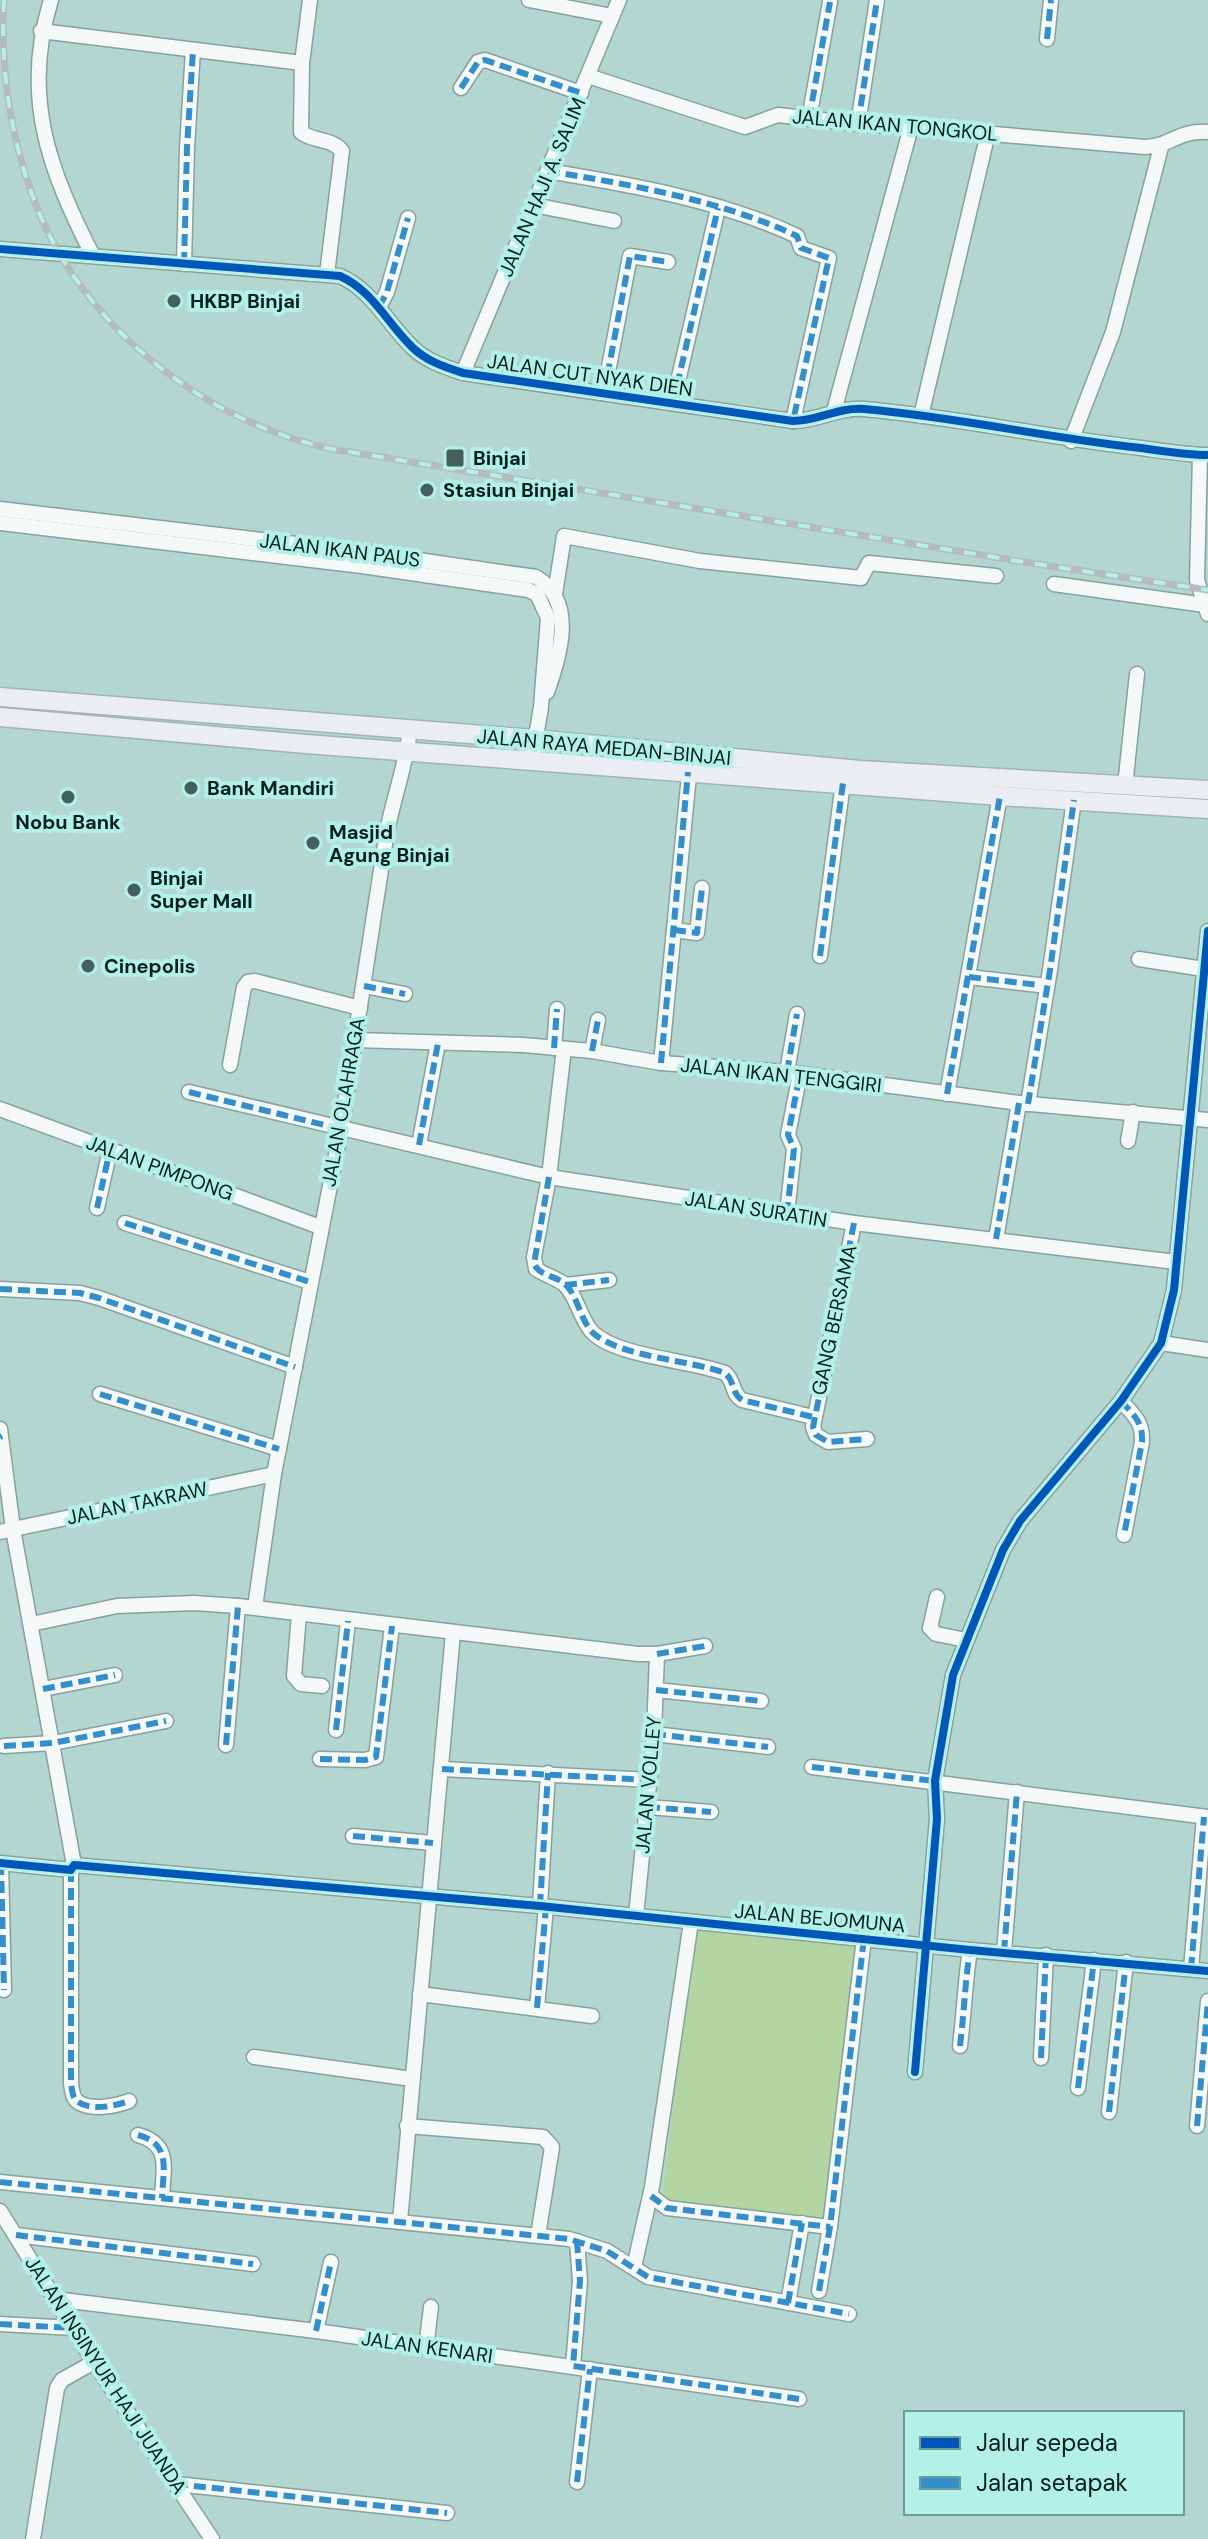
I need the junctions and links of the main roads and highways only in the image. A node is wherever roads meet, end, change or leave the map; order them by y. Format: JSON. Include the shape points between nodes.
{"nodes":[{"id":1,"x":0,"y":697,"type":"edge"},
{"id":2,"x":0,"y":717,"type":"edge"},
{"id":3,"x":121,"y":718,"type":"junction"},
{"id":4,"x":690,"y":763,"type":"junction"},
{"id":5,"x":1208,"y":790,"type":"edge"},
{"id":6,"x":1208,"y":809,"type":"edge"}],
"edges":[{"from":1,"to":3,"type":"main road","name":"JALAN RAYA MEDAN-BINJAI"},
{"from":2,"to":3,"type":"main road","name":"JALAN RAYA MEDAN-BINJAI"},
{"from":3,"to":4,"type":"main road","name":"JALAN RAYA MEDAN-BINJAI","via":[[534,739]]},
{"from":3,"to":4,"type":"main road","name":"JALAN RAYA MEDAN-BINJAI","via":[[306,744],[532,760]]},
{"from":4,"to":5,"type":"main road","name":"JALAN RAYA MEDAN-BINJAI"},
{"from":4,"to":6,"type":"main road","name":"JALAN RAYA MEDAN-BINJAI","via":[[843,783]]}]}
